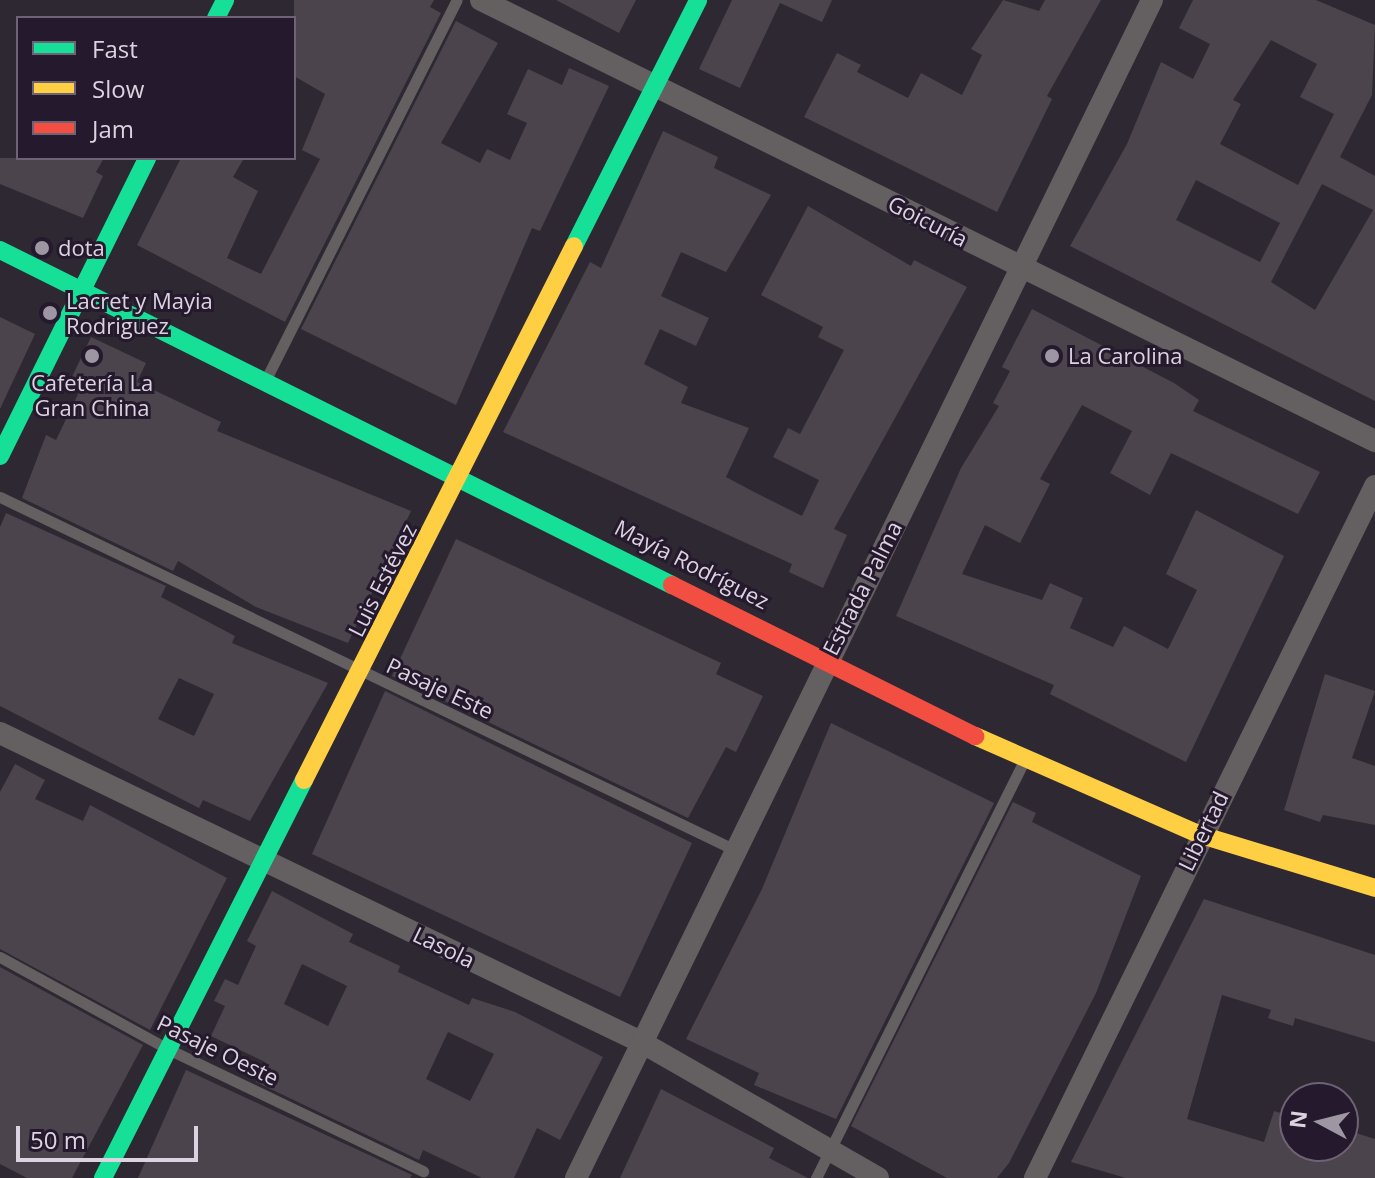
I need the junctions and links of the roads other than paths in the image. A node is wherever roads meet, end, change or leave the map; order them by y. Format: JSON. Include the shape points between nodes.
{"nodes":[{"id":1,"x":457,"y":0,"type":"edge"},
{"id":2,"x":481,"y":0,"type":"edge"},
{"id":3,"x":698,"y":0,"type":"edge"},
{"id":4,"x":1152,"y":0,"type":"edge"},
{"id":5,"x":658,"y":85,"type":"junction"},
{"id":6,"x":146,"y":160,"type":"edge"},
{"id":7,"x":0,"y":250,"type":"edge"},
{"id":8,"x":1025,"y":270,"type":"junction"},
{"id":9,"x":81,"y":291,"type":"junction"},
{"id":10,"x":266,"y":380,"type":"junction"},
{"id":11,"x":1375,"y":441,"type":"edge"},
{"id":12,"x":0,"y":456,"type":"edge"},
{"id":13,"x":462,"y":474,"type":"junction"},
{"id":14,"x":1375,"y":486,"type":"edge"},
{"id":15,"x":0,"y":497,"type":"edge"},
{"id":16,"x":826,"y":659,"type":"junction"},
{"id":17,"x":361,"y":673,"type":"junction"},
{"id":18,"x":0,"y":733,"type":"edge"},
{"id":19,"x":1024,"y":760,"type":"junction"},
{"id":20,"x":1201,"y":835,"type":"junction"},
{"id":21,"x":735,"y":850,"type":"junction"},
{"id":22,"x":267,"y":862,"type":"junction"},
{"id":23,"x":1375,"y":888,"type":"edge"},
{"id":24,"x":0,"y":957,"type":"edge"},
{"id":25,"x":641,"y":1042,"type":"junction"},
{"id":26,"x":168,"y":1049,"type":"junction"},
{"id":27,"x":829,"y":1153,"type":"junction"},
{"id":28,"x":423,"y":1171,"type":"dead end"},
{"id":29,"x":103,"y":1178,"type":"edge"},
{"id":30,"x":576,"y":1178,"type":"edge"},
{"id":31,"x":816,"y":1178,"type":"edge"},
{"id":32,"x":878,"y":1178,"type":"edge"},
{"id":33,"x":1035,"y":1178,"type":"edge"}],
"edges":[{"from":1,"to":10,"type":"lane"},
{"from":2,"to":5,"type":"street","name":"Goicuría"},
{"from":3,"to":5,"type":"main road","name":"Luis Estévez"},
{"from":4,"to":8,"type":"street","name":"Estrada Palma"},
{"from":5,"to":8,"type":"street","name":"Goicuría"},
{"from":5,"to":13,"type":"main road","name":"Luis Estévez"},
{"from":6,"to":9,"type":"main road"},
{"from":7,"to":9,"type":"main road","name":"Mayía Rodríguez"},
{"from":8,"to":11,"type":"street","name":"Goicuría"},
{"from":8,"to":16,"type":"street","name":"Estrada Palma"},
{"from":9,"to":10,"type":"main road","name":"Mayía Rodríguez"},
{"from":9,"to":12,"type":"main road"},
{"from":10,"to":13,"type":"main road","name":"Mayía Rodríguez"},
{"from":13,"to":16,"type":"main road","name":"Mayía Rodríguez"},
{"from":13,"to":17,"type":"main road","name":"Luis Estévez"},
{"from":14,"to":20,"type":"street","name":"Libertad"},
{"from":15,"to":17,"type":"lane","name":"Pasaje Este"},
{"from":16,"to":19,"type":"main road","name":"Mayía Rodríguez"},
{"from":16,"to":21,"type":"street","name":"Estrada Palma"},
{"from":17,"to":21,"type":"lane","name":"Pasaje Este"},
{"from":17,"to":22,"type":"main road","name":"Luis Estévez"},
{"from":18,"to":22,"type":"street","name":"Lasola"},
{"from":19,"to":20,"type":"main road","name":"Mayía Rodríguez"},
{"from":19,"to":27,"type":"lane"},
{"from":20,"to":23,"type":"main road","name":"Mayía Rodríguez"},
{"from":20,"to":33,"type":"street","name":"Libertad"},
{"from":21,"to":25,"type":"street","name":"Estrada Palma"},
{"from":22,"to":25,"type":"street","name":"Lasola"},
{"from":22,"to":26,"type":"main road","name":"Luis Estévez"},
{"from":24,"to":26,"type":"lane","name":"Pasaje Oeste"},
{"from":25,"to":27,"type":"street","name":"Lasola"},
{"from":25,"to":30,"type":"street","name":"Estrada Palma"},
{"from":26,"to":28,"type":"lane","name":"Pasaje Oeste"},
{"from":26,"to":29,"type":"main road","name":"Luis Estévez"},
{"from":27,"to":31,"type":"lane"},
{"from":27,"to":32,"type":"street","name":"Lasola"}]}
